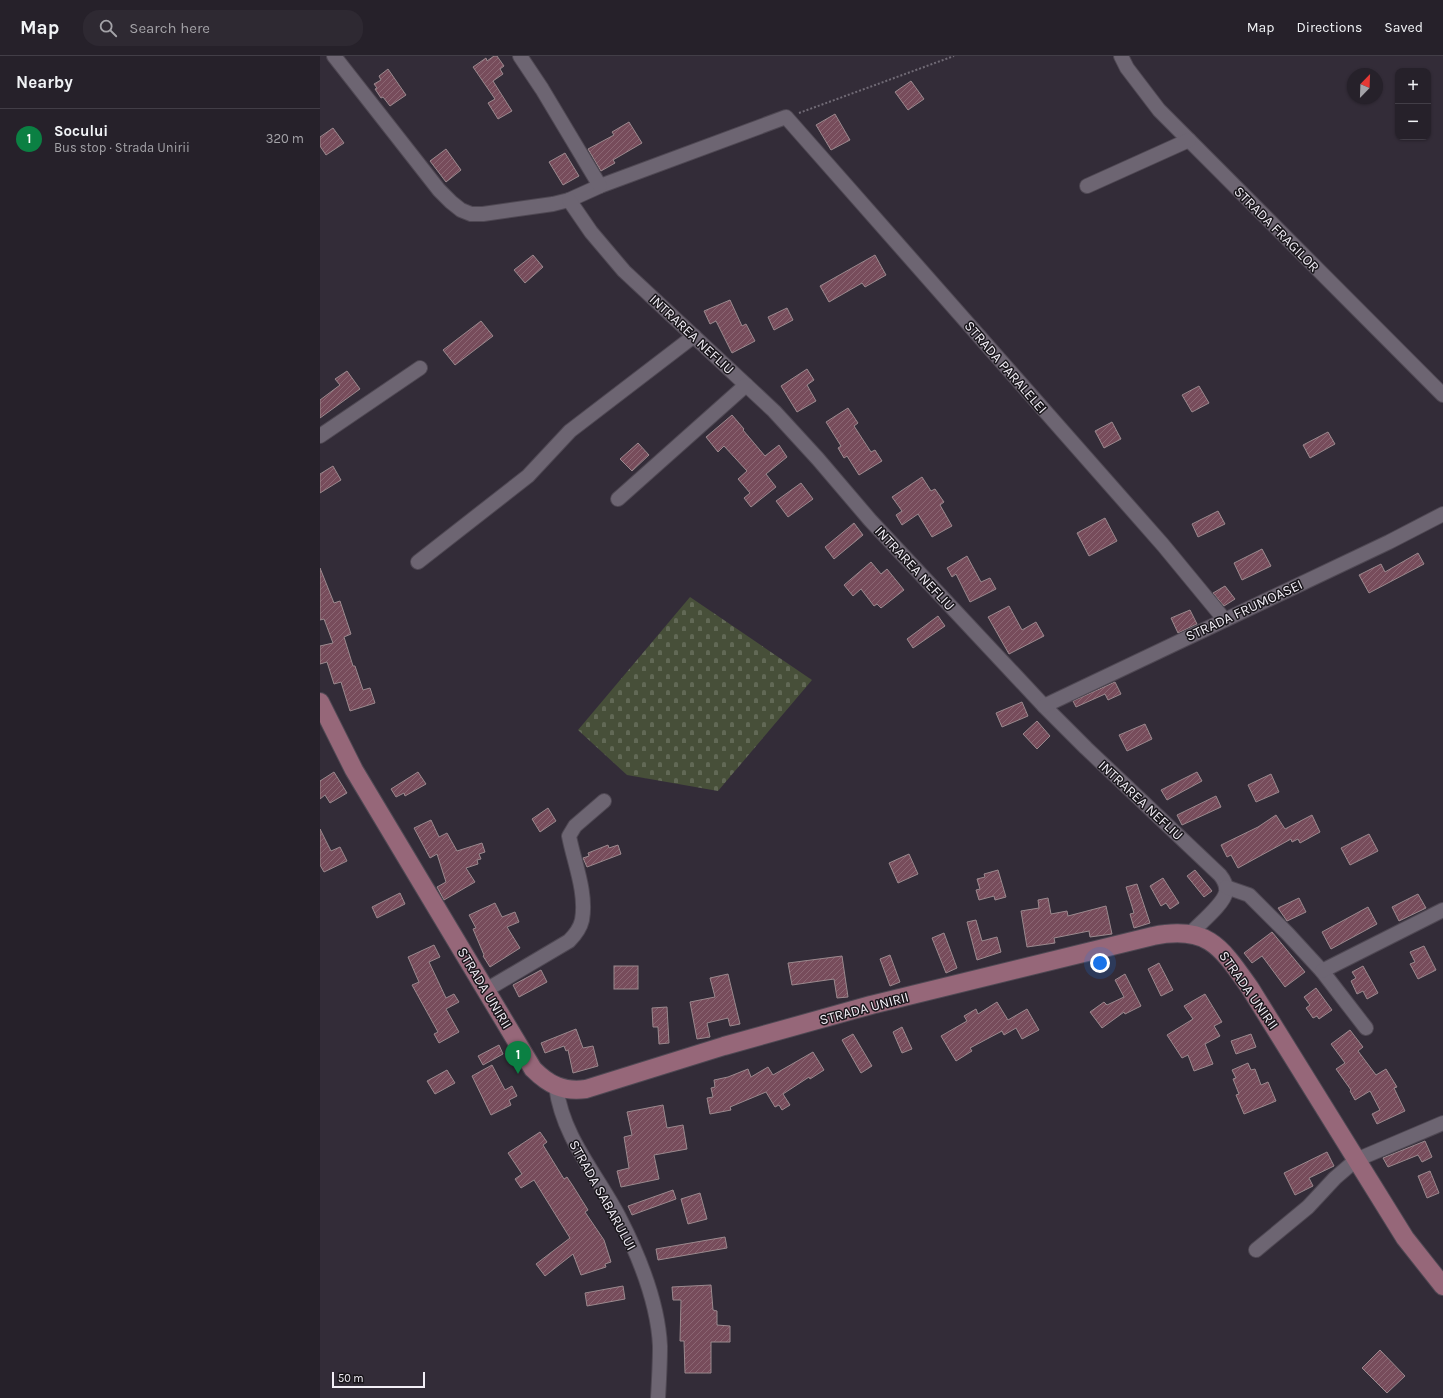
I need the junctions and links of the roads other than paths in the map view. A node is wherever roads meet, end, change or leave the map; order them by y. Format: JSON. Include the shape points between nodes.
{"nodes":[{"id":1,"x":334,"y":56,"type":"edge"},
{"id":2,"x":520,"y":56,"type":"edge"},
{"id":3,"x":1121,"y":56,"type":"edge"},
{"id":4,"x":1189,"y":140,"type":"junction"},
{"id":5,"x":600,"y":186,"type":"junction"},
{"id":6,"x":1087,"y":186,"type":"dead end"},
{"id":7,"x":569,"y":200,"type":"junction"},
{"id":8,"x":694,"y":336,"type":"junction"},
{"id":9,"x":420,"y":368,"type":"dead end"},
{"id":10,"x":746,"y":385,"type":"junction"},
{"id":11,"x":1443,"y":394,"type":"edge"},
{"id":12,"x":320,"y":436,"type":"edge"},
{"id":13,"x":618,"y":499,"type":"dead end"},
{"id":14,"x":1443,"y":514,"type":"edge"},
{"id":15,"x":418,"y":562,"type":"dead end"},
{"id":16,"x":1224,"y":619,"type":"junction"},
{"id":17,"x":320,"y":702,"type":"edge"},
{"id":18,"x":1044,"y":706,"type":"junction"},
{"id":19,"x":604,"y":801,"type":"dead end"},
{"id":20,"x":1226,"y":887,"type":"junction"},
{"id":21,"x":1443,"y":910,"type":"edge"},
{"id":22,"x":1190,"y":934,"type":"junction"},
{"id":23,"x":1322,"y":971,"type":"junction"},
{"id":24,"x":486,"y":990,"type":"junction"},
{"id":25,"x":1366,"y":1028,"type":"dead end"},
{"id":26,"x":556,"y":1087,"type":"junction"},
{"id":27,"x":1443,"y":1123,"type":"edge"},
{"id":28,"x":1356,"y":1160,"type":"junction"},
{"id":29,"x":1256,"y":1250,"type":"dead end"},
{"id":30,"x":1443,"y":1286,"type":"edge"},
{"id":31,"x":658,"y":1398,"type":"edge"}],
"edges":[{"from":1,"to":7,"type":"street","via":[[439,190],[461,210],[471,214],[483,214]]},
{"from":2,"to":5,"type":"street"},
{"from":3,"to":4,"type":"street","name":"STRADA FRAGILOR","via":[[1159,110]]},
{"from":4,"to":6,"type":"street"},
{"from":4,"to":11,"type":"street","name":"STRADA FRAGILOR"},
{"from":5,"to":7,"type":"street"},
{"from":5,"to":16,"type":"street","name":"STRADA PARALELEI","via":[[786,117],[1153,534]]},
{"from":7,"to":8,"type":"street","name":"INTRAREA NEFLIU","via":[[624,271]]},
{"from":8,"to":10,"type":"street","name":"INTRAREA NEFLIU"},
{"from":8,"to":15,"type":"street","via":[[570,431],[528,476]]},
{"from":9,"to":12,"type":"street"},
{"from":10,"to":13,"type":"street"},
{"from":10,"to":18,"type":"street","name":"INTRAREA NEFLIU","via":[[774,411],[870,520]]},
{"from":14,"to":16,"type":"street","name":"STRADA FRUMOASEI"},
{"from":16,"to":18,"type":"street","name":"STRADA FRUMOASEI"},
{"from":17,"to":24,"type":"main road","name":"STRADA UNIRII","via":[[354,770]]},
{"from":18,"to":20,"type":"street","name":"INTRAREA NEFLIU","via":[[1220,875]]},
{"from":19,"to":24,"type":"street","via":[[575,826],[570,836],[581,891],[582,920],[578,931],[570,941]]},
{"from":20,"to":22,"type":"street","via":[[1223,899]]},
{"from":20,"to":23,"type":"street","via":[[1249,896]]},
{"from":21,"to":23,"type":"street"},
{"from":22,"to":26,"type":"main road","name":"STRADA UNIRII","via":[[1153,936],[871,1005],[724,1046],[586,1090],[572,1091]]},
{"from":22,"to":28,"type":"main road","name":"STRADA UNIRII","via":[[1208,940],[1227,955]]},
{"from":23,"to":25,"type":"street"},
{"from":24,"to":26,"type":"main road","name":"STRADA UNIRII","via":[[533,1069]]},
{"from":26,"to":31,"type":"street","name":"STRADA SABARULUI","via":[[567,1130],[618,1216],[646,1279],[655,1312],[660,1346]]},
{"from":27,"to":28,"type":"street"},
{"from":28,"to":29,"type":"street","via":[[1308,1207]]},
{"from":28,"to":30,"type":"main road","name":"STRADA UNIRII","via":[[1405,1238]]}]}
